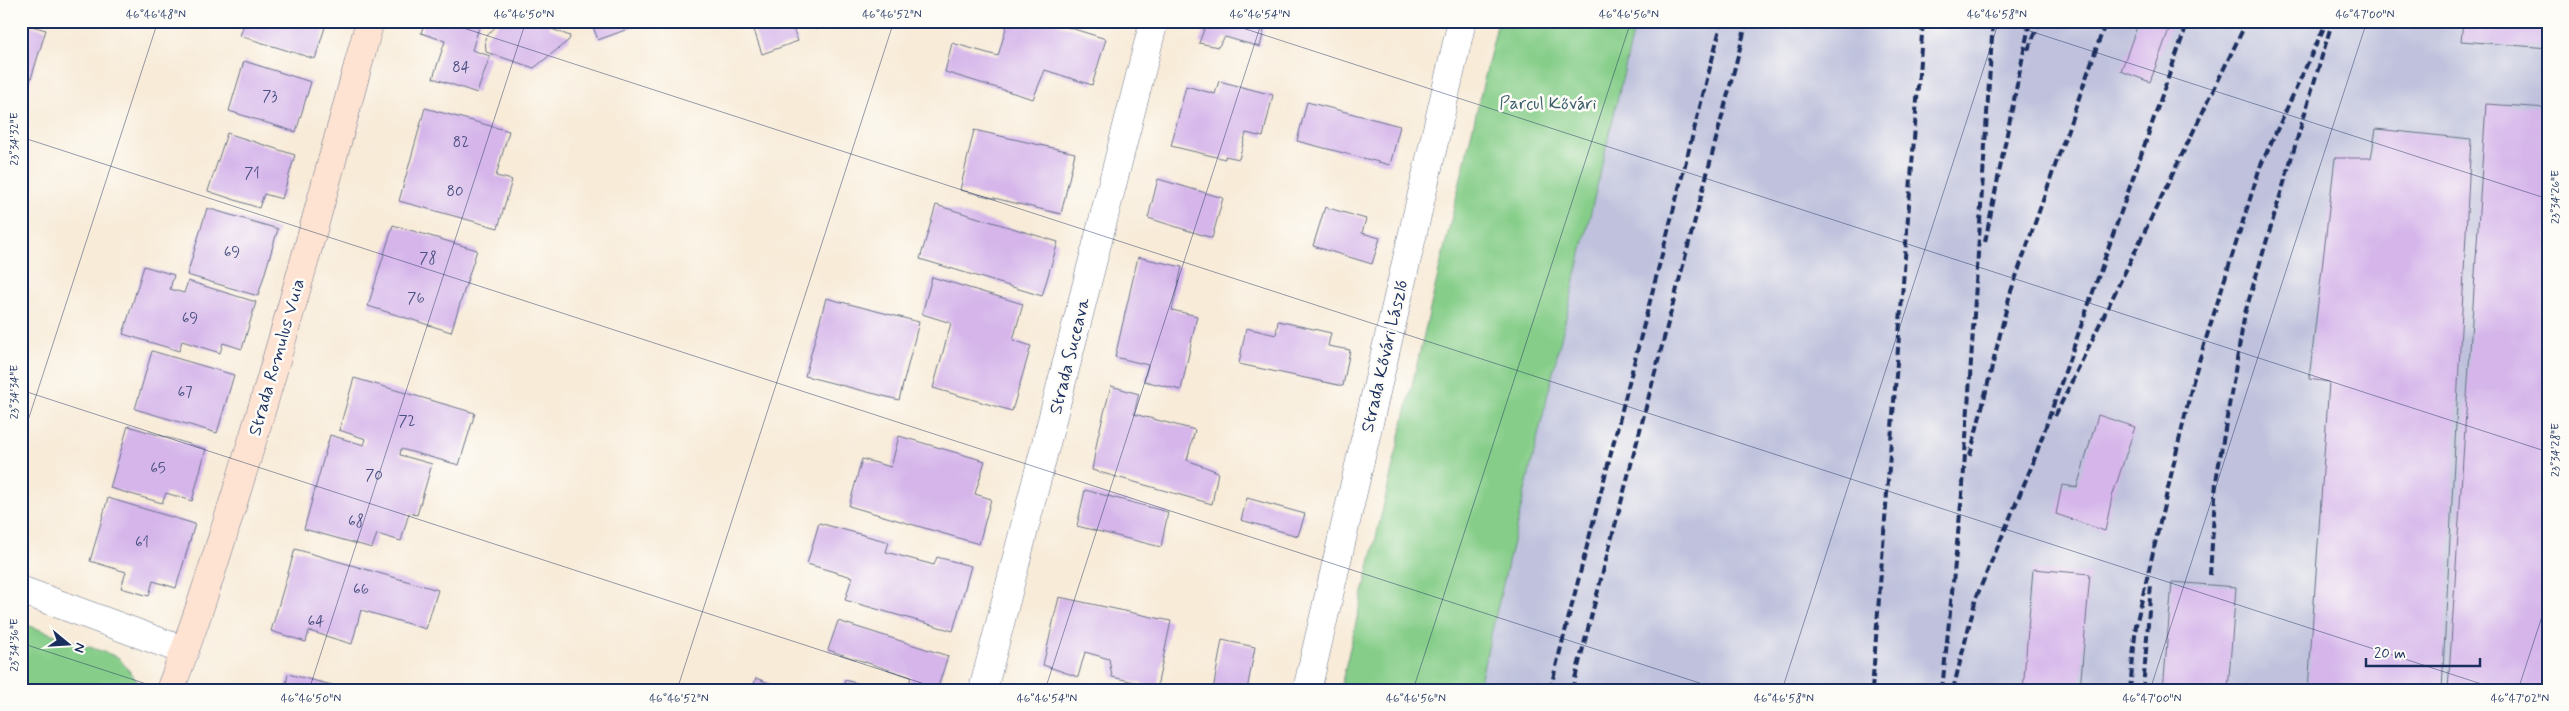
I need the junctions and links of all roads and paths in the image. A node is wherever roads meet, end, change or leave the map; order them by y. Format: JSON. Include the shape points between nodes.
{"nodes":[{"id":1,"x":370,"y":21,"type":"edge"},
{"id":2,"x":1154,"y":21,"type":"edge"},
{"id":3,"x":1462,"y":21,"type":"edge"},
{"id":4,"x":21,"y":590,"type":"edge"},
{"id":5,"x":185,"y":651,"type":"junction"},
{"id":6,"x":170,"y":690,"type":"edge"},
{"id":7,"x":983,"y":690,"type":"edge"},
{"id":8,"x":1307,"y":690,"type":"edge"}],
"edges":[{"from":1,"to":5,"type":"street","name":"Strada Romulus Vuia","via":[[277,359]]},
{"from":2,"to":7,"type":"street","name":"Strada Suceava"},
{"from":3,"to":8,"type":"street","name":"Strada Kővári László"},
{"from":4,"to":5,"type":"street"},
{"from":5,"to":6,"type":"street","name":"Strada Romulus Vuia"}]}
